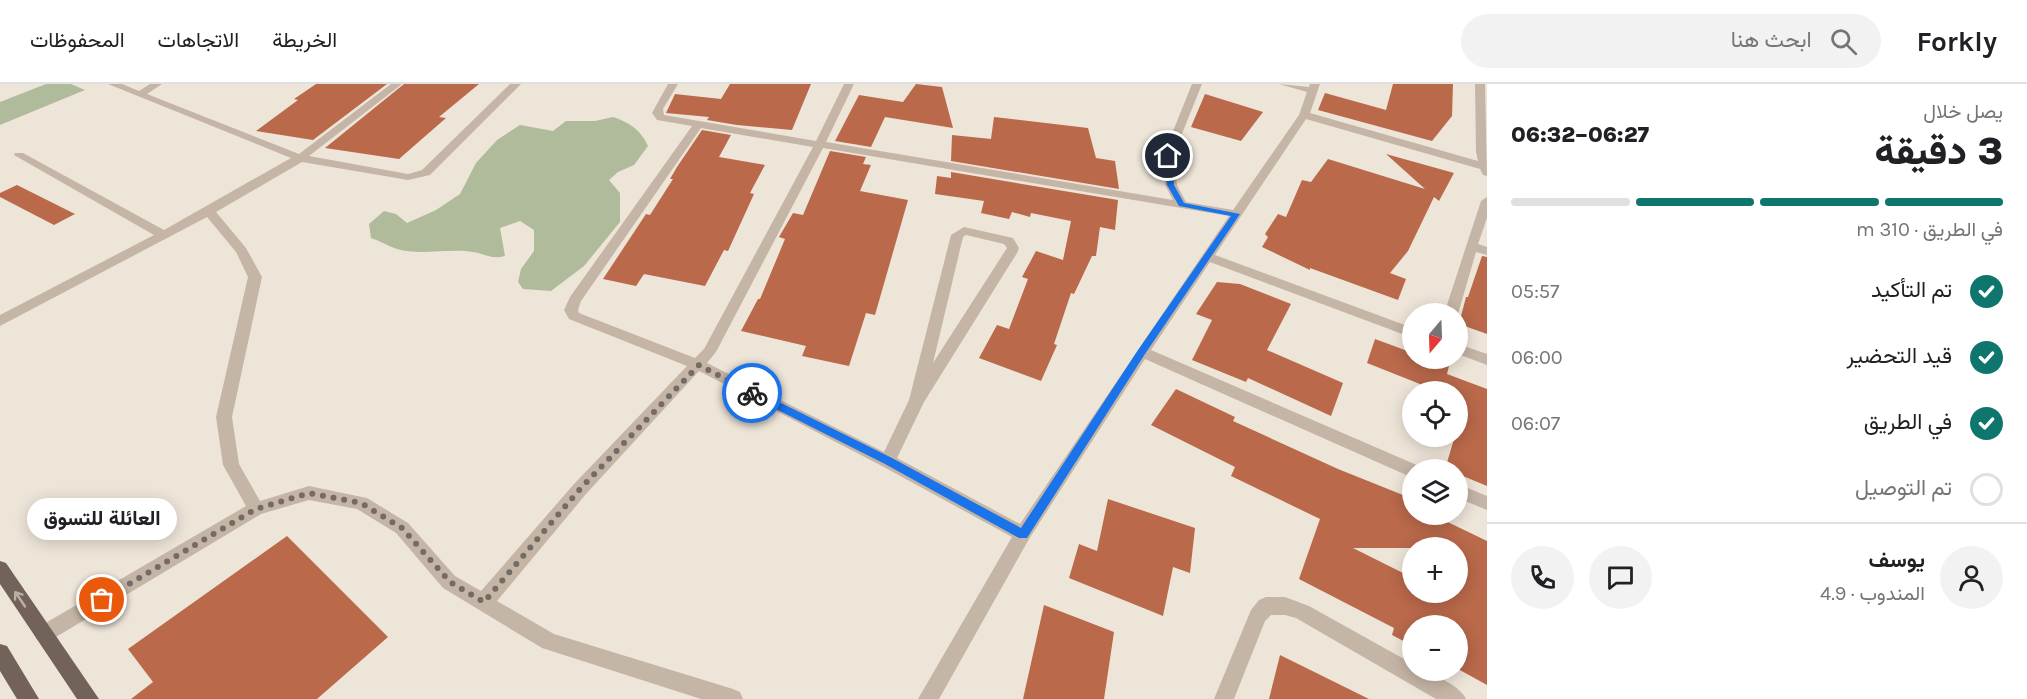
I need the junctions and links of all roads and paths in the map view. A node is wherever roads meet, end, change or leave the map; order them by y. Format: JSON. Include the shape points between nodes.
{"nodes":[{"id":1,"x":113,"y":84,"type":"edge"},
{"id":2,"x":157,"y":84,"type":"edge"},
{"id":3,"x":397,"y":84,"type":"edge"},
{"id":4,"x":516,"y":84,"type":"edge"},
{"id":5,"x":673,"y":84,"type":"edge"},
{"id":6,"x":849,"y":84,"type":"edge"},
{"id":7,"x":1197,"y":84,"type":"edge"},
{"id":8,"x":1284,"y":84,"type":"edge"},
{"id":9,"x":1480,"y":84,"type":"edge"},
{"id":10,"x":1314,"y":88,"type":"edge"},
{"id":11,"x":140,"y":94,"type":"junction"},
{"id":12,"x":1304,"y":115,"type":"junction"},
{"id":13,"x":698,"y":125,"type":"junction"},
{"id":14,"x":819,"y":146,"type":"junction"},
{"id":15,"x":19,"y":155,"type":"dead end"},
{"id":16,"x":300,"y":158,"type":"junction"},
{"id":17,"x":1486,"y":169,"type":"edge"},
{"id":18,"x":1487,"y":201,"type":"edge"},
{"id":19,"x":1181,"y":204,"type":"junction"},
{"id":20,"x":209,"y":211,"type":"junction"},
{"id":21,"x":1236,"y":214,"type":"junction"},
{"id":22,"x":164,"y":235,"type":"junction"},
{"id":23,"x":1471,"y":246,"type":"junction"},
{"id":24,"x":1487,"y":251,"type":"edge"},
{"id":25,"x":1207,"y":256,"type":"junction"},
{"id":26,"x":1454,"y":303,"type":"edge"},
{"id":27,"x":0,"y":321,"type":"edge"},
{"id":28,"x":1402,"y":329,"type":"edge"},
{"id":29,"x":1142,"y":352,"type":"junction"},
{"id":30,"x":1468,"y":353,"type":"edge"},
{"id":31,"x":1487,"y":360,"type":"edge"},
{"id":32,"x":699,"y":365,"type":"junction"},
{"id":33,"x":916,"y":400,"type":"junction"},
{"id":34,"x":888,"y":461,"type":"junction"},
{"id":35,"x":1402,"y":466,"type":"edge"},
{"id":36,"x":1468,"y":495,"type":"edge"},
{"id":37,"x":1487,"y":503,"type":"edge"},
{"id":38,"x":256,"y":509,"type":"junction"},
{"id":39,"x":1023,"y":534,"type":"junction"},
{"id":40,"x":0,"y":569,"type":"edge"},
{"id":41,"x":484,"y":602,"type":"junction"},
{"id":42,"x":44,"y":634,"type":"junction"},
{"id":43,"x":0,"y":654,"type":"edge"},
{"id":44,"x":29,"y":699,"type":"edge"},
{"id":45,"x":89,"y":699,"type":"edge"},
{"id":46,"x":733,"y":699,"type":"edge"},
{"id":47,"x":928,"y":699,"type":"edge"},
{"id":48,"x":1224,"y":699,"type":"edge"},
{"id":49,"x":1456,"y":699,"type":"edge"}],
"edges":[{"from":1,"to":11,"type":"street"},
{"from":2,"to":11,"type":"street"},
{"from":3,"to":16,"type":"street"},
{"from":4,"to":16,"type":"street","via":[[426,173],[398,176]]},
{"from":5,"to":13,"type":"street","via":[[658,108],[659,116]]},
{"from":6,"to":14,"type":"street"},
{"from":7,"to":19,"type":"street","via":[[1168,156],[1171,185]]},
{"from":8,"to":10,"type":"street"},
{"from":9,"to":17,"type":"street"},
{"from":10,"to":12,"type":"street"},
{"from":11,"to":16,"type":"street"},
{"from":12,"to":17,"type":"street"},
{"from":12,"to":21,"type":"street"},
{"from":13,"to":14,"type":"street"},
{"from":13,"to":32,"type":"street","via":[[571,310],[574,316]]},
{"from":14,"to":19,"type":"street"},
{"from":14,"to":32,"type":"street"},
{"from":15,"to":22,"type":"street"},
{"from":16,"to":20,"type":"street"},
{"from":18,"to":23,"type":"street"},
{"from":19,"to":21,"type":"street"},
{"from":20,"to":22,"type":"street"},
{"from":20,"to":38,"type":"street","via":[[242,251],[255,277],[224,417],[231,465]]},
{"from":21,"to":25,"type":"street"},
{"from":22,"to":27,"type":"street"},
{"from":23,"to":24,"type":"street"},
{"from":23,"to":26,"type":"street"},
{"from":25,"to":28,"type":"street"},
{"from":25,"to":29,"type":"street"},
{"from":29,"to":35,"type":"street"},
{"from":29,"to":39,"type":"street"},
{"from":30,"to":31,"type":"street"},
{"from":32,"to":34,"type":"street"},
{"from":32,"to":41,"type":"street","via":[[580,489]]},
{"from":33,"to":33,"type":"street","via":[[957,235],[964,231],[1009,241],[1011,252]]},
{"from":33,"to":34,"type":"street"},
{"from":34,"to":39,"type":"street"},
{"from":36,"to":37,"type":"street"},
{"from":38,"to":41,"type":"street","via":[[309,493],[361,503],[402,528],[450,582]]},
{"from":38,"to":42,"type":"street"},
{"from":39,"to":47,"type":"street"},
{"from":42,"to":40,"type":"main road","one_way":true},
{"from":41,"to":46,"type":"street","via":[[549,642]]},
{"from":42,"to":45,"type":"main road"},
{"from":43,"to":44,"type":"main road"},
{"from":48,"to":49,"type":"street","via":[[1258,616],[1266,606],[1285,606],[1302,612]]}]}
